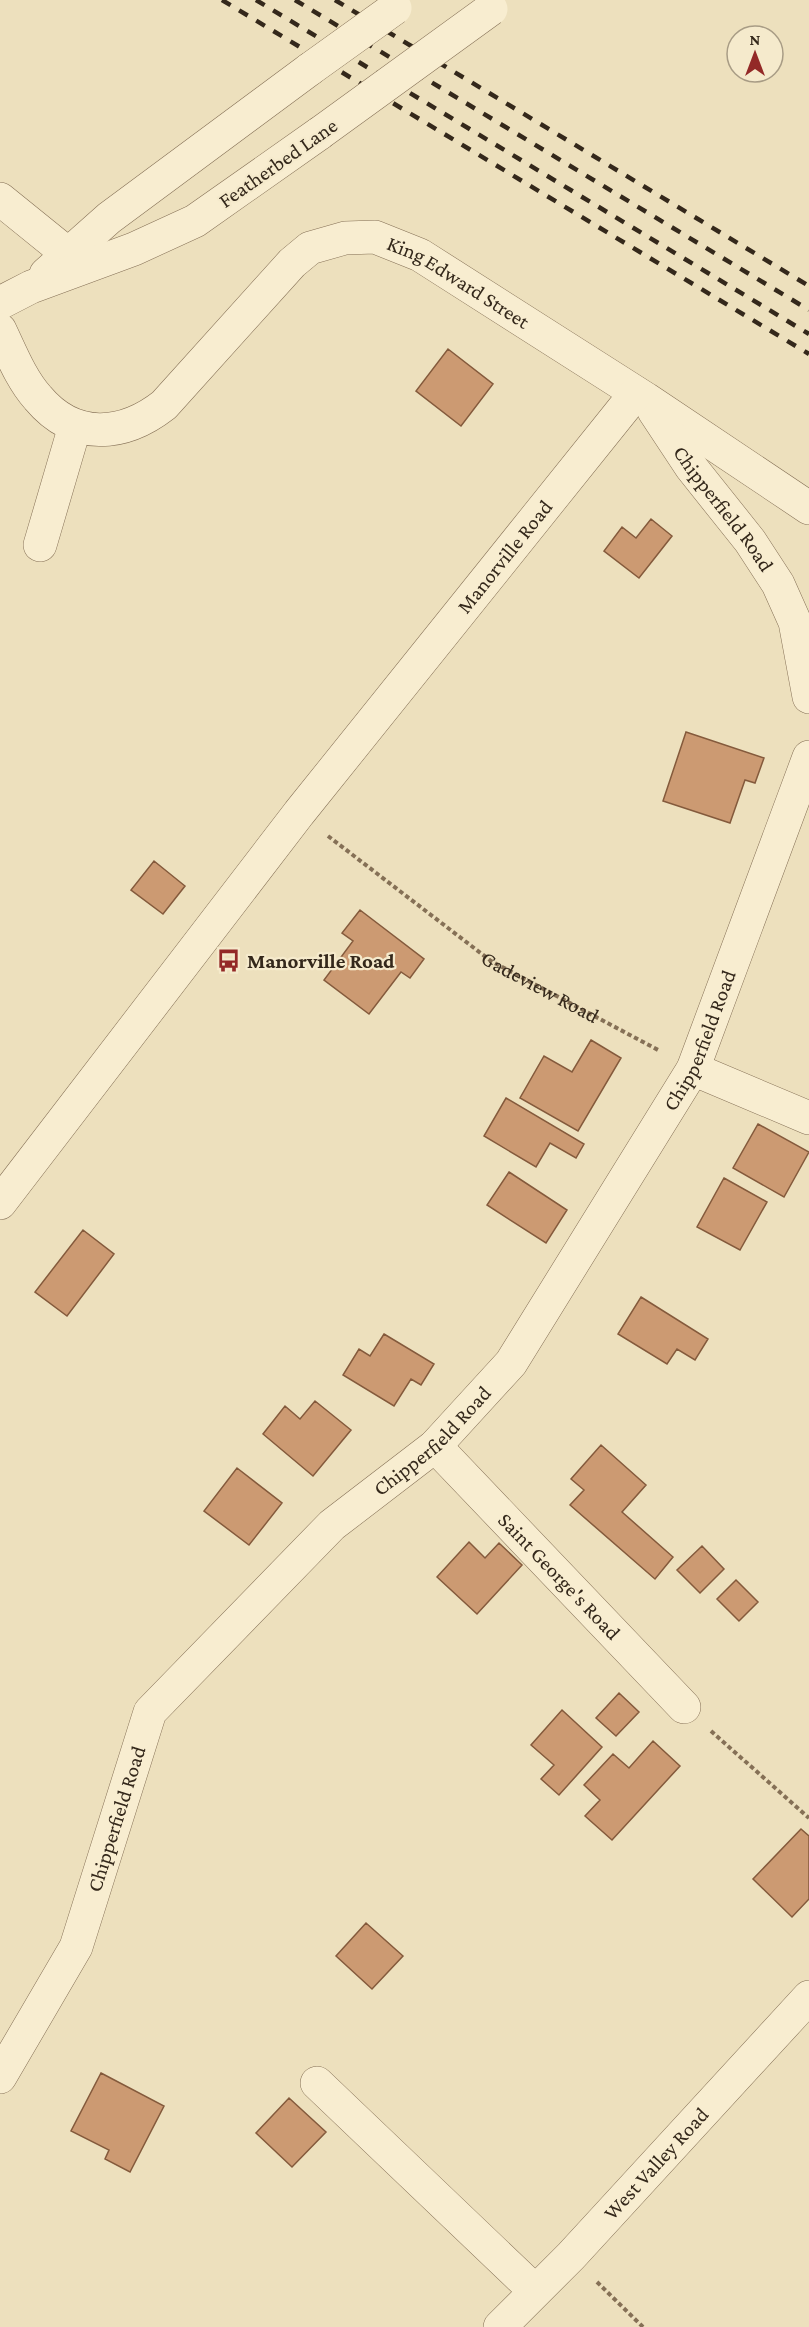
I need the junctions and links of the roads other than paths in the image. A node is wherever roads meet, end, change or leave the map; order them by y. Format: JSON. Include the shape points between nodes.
{"nodes":[{"id":1,"x":400,"y":4,"type":"edge"},
{"id":2,"x":496,"y":5,"type":"edge"},
{"id":3,"x":0,"y":199,"type":"edge"},
{"id":4,"x":68,"y":254,"type":"junction"},
{"id":5,"x":31,"y":287,"type":"junction"},
{"id":6,"x":0,"y":303,"type":"edge"},
{"id":7,"x":0,"y":330,"type":"edge"},
{"id":8,"x":641,"y":396,"type":"junction"},
{"id":9,"x":75,"y":426,"type":"junction"},
{"id":10,"x":809,"y":508,"type":"edge"},
{"id":11,"x":40,"y":545,"type":"dead end"},
{"id":12,"x":802,"y":611,"type":"edge"},
{"id":13,"x":809,"y":697,"type":"edge"},
{"id":14,"x":809,"y":757,"type":"edge"},
{"id":15,"x":693,"y":1069,"type":"junction"},
{"id":16,"x":809,"y":1118,"type":"edge"},
{"id":17,"x":0,"y":1203,"type":"edge"},
{"id":18,"x":435,"y":1446,"type":"junction"},
{"id":19,"x":684,"y":1707,"type":"road end"},
{"id":20,"x":809,"y":1997,"type":"edge"},
{"id":21,"x":0,"y":2077,"type":"edge"},
{"id":22,"x":317,"y":2083,"type":"dead end"},
{"id":23,"x":535,"y":2291,"type":"junction"},
{"id":24,"x":500,"y":2327,"type":"edge"}],
"edges":[{"from":1,"to":4,"type":"street","name":"Featherbed Lane","bridge":true,"via":[[110,218]]},
{"from":2,"to":5,"type":"street","name":"Featherbed Lane","bridge":true,"via":[[195,221],[134,249]]},
{"from":3,"to":4,"type":"street"},
{"from":4,"to":5,"type":"street","name":"Featherbed Lane"},
{"from":5,"to":6,"type":"street","name":"Featherbed Lane"},
{"from":7,"to":9,"type":"street","name":"King Edward Street","via":[[38,399]]},
{"from":8,"to":9,"type":"street","name":"King Edward Street","via":[[420,255],[375,237],[345,238],[310,248],[292,263],[148,418],[111,430]]},
{"from":8,"to":10,"type":"street","name":"King Edward Street"},
{"from":8,"to":12,"type":"street","name":"Chipperfield Road","via":[[778,584]]},
{"from":8,"to":17,"type":"street","name":"Manorville Road","via":[[299,813]]},
{"from":9,"to":11,"type":"street"},
{"from":12,"to":13,"type":"street","name":"Chipperfield Road"},
{"from":14,"to":15,"type":"street","name":"Chipperfield Road"},
{"from":15,"to":16,"type":"street"},
{"from":15,"to":18,"type":"street","name":"Chipperfield Road","via":[[511,1363]]},
{"from":18,"to":19,"type":"street","name":"Saint George's Road"},
{"from":18,"to":21,"type":"street","name":"Chipperfield Road","via":[[332,1525],[150,1712],[76,1947]]},
{"from":20,"to":23,"type":"street","name":"West Valley Road"},
{"from":22,"to":23,"type":"street"},
{"from":23,"to":24,"type":"street","name":"West Valley Road"}]}
